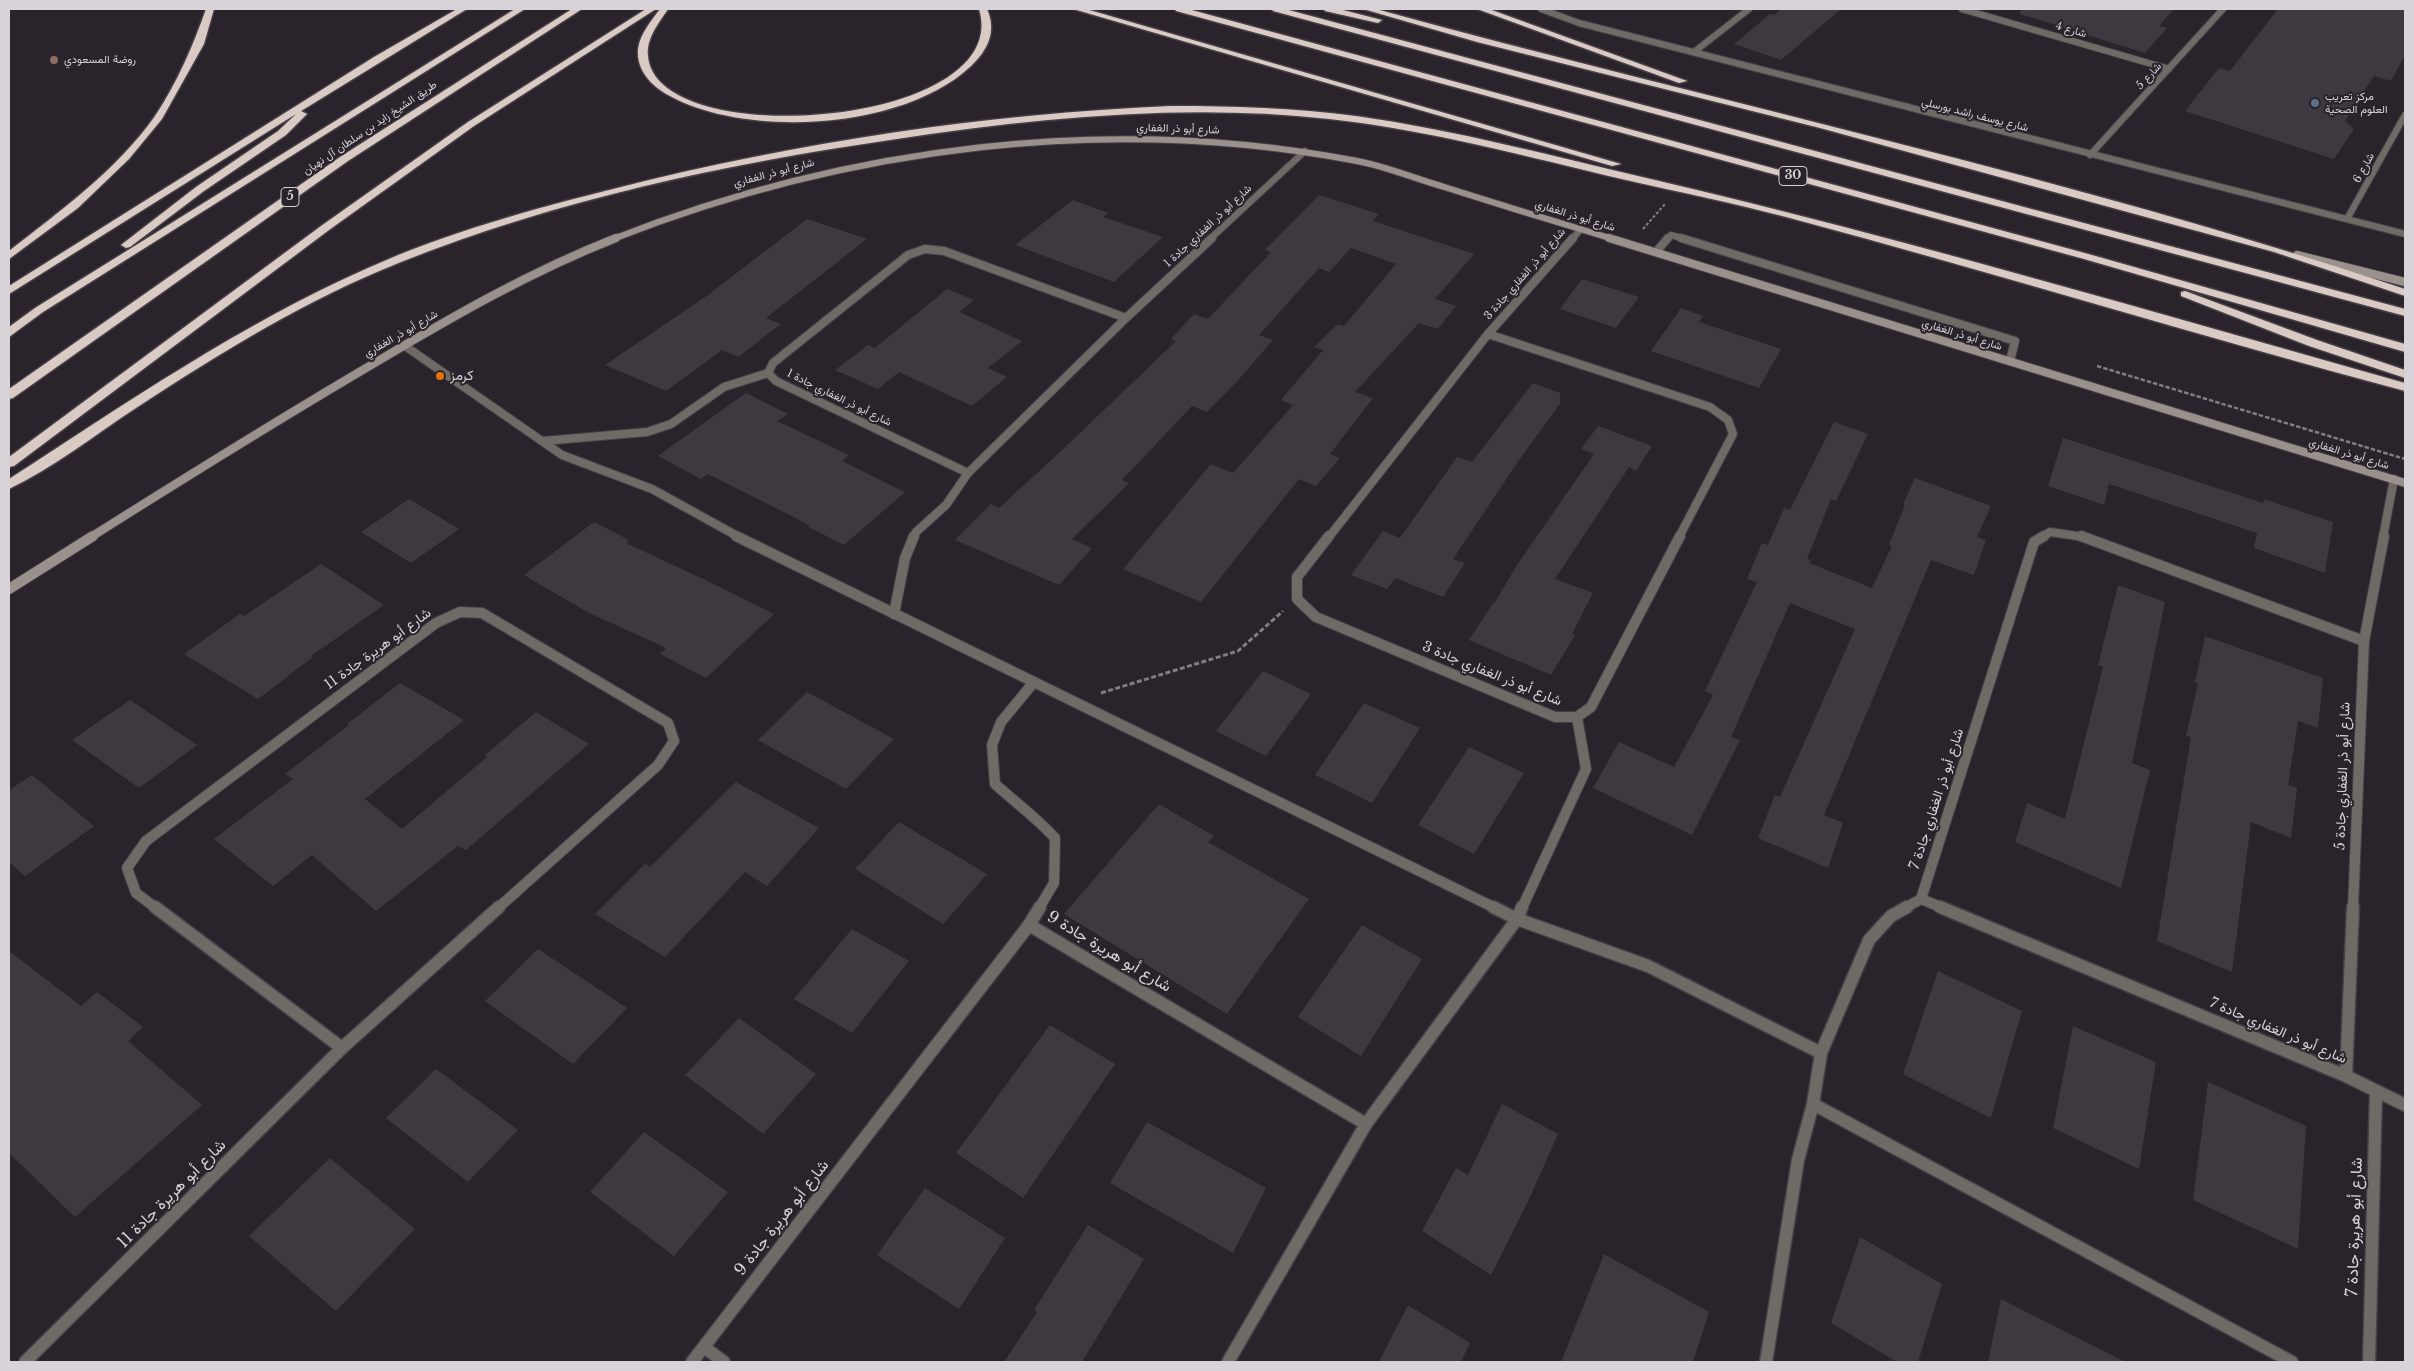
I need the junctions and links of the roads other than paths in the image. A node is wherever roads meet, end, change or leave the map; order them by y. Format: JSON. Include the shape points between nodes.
{"nodes":[{"id":1,"x":210,"y":9,"type":"edge"},
{"id":2,"x":463,"y":9,"type":"edge"},
{"id":3,"x":521,"y":9,"type":"edge"},
{"id":4,"x":578,"y":9,"type":"edge"},
{"id":5,"x":652,"y":9,"type":"edge"},
{"id":6,"x":664,"y":9,"type":"edge"},
{"id":7,"x":983,"y":9,"type":"edge"},
{"id":8,"x":1077,"y":9,"type":"edge"},
{"id":9,"x":1179,"y":9,"type":"edge"},
{"id":10,"x":1276,"y":9,"type":"edge"},
{"id":11,"x":1328,"y":9,"type":"edge"},
{"id":12,"x":1367,"y":9,"type":"edge"},
{"id":13,"x":1481,"y":9,"type":"edge"},
{"id":14,"x":1541,"y":9,"type":"edge"},
{"id":15,"x":1749,"y":9,"type":"edge"},
{"id":16,"x":1966,"y":9,"type":"edge"},
{"id":17,"x":2223,"y":9,"type":"edge"},
{"id":18,"x":1480,"y":40,"type":"junction"},
{"id":19,"x":1694,"y":52,"type":"junction"},
{"id":20,"x":2169,"y":69,"type":"junction"},
{"id":21,"x":328,"y":89,"type":"junction"},
{"id":22,"x":1771,"y":112,"type":"junction"},
{"id":23,"x":2405,"y":115,"type":"edge"},
{"id":24,"x":2402,"y":127,"type":"edge"},
{"id":25,"x":1305,"y":151,"type":"junction"},
{"id":26,"x":2090,"y":155,"type":"junction"},
{"id":27,"x":1788,"y":214,"type":"junction"},
{"id":28,"x":2347,"y":219,"type":"junction"},
{"id":29,"x":1581,"y":229,"type":"junction"},
{"id":30,"x":2405,"y":234,"type":"edge"},
{"id":31,"x":2278,"y":250,"type":"junction"},
{"id":32,"x":1656,"y":252,"type":"junction"},
{"id":33,"x":9,"y":256,"type":"edge"},
{"id":34,"x":2088,"y":257,"type":"junction"},
{"id":35,"x":2405,"y":282,"type":"edge"},
{"id":36,"x":9,"y":291,"type":"edge"},
{"id":37,"x":2405,"y":293,"type":"edge"},
{"id":38,"x":39,"y":310,"type":"junction"},
{"id":39,"x":2405,"y":313,"type":"edge"},
{"id":40,"x":1126,"y":318,"type":"junction"},
{"id":41,"x":9,"y":333,"type":"edge"},
{"id":42,"x":1488,"y":334,"type":"junction"},
{"id":43,"x":404,"y":346,"type":"junction"},
{"id":44,"x":2405,"y":348,"type":"edge"},
{"id":45,"x":2010,"y":361,"type":"junction"},
{"id":46,"x":768,"y":373,"type":"junction"},
{"id":47,"x":2405,"y":374,"type":"edge"},
{"id":48,"x":2405,"y":387,"type":"edge"},
{"id":49,"x":9,"y":395,"type":"edge"},
{"id":50,"x":543,"y":441,"type":"junction"},
{"id":51,"x":9,"y":463,"type":"edge"},
{"id":52,"x":968,"y":473,"type":"junction"},
{"id":53,"x":2394,"y":479,"type":"junction"},
{"id":54,"x":2405,"y":483,"type":"edge"},
{"id":55,"x":9,"y":485,"type":"edge"},
{"id":56,"x":9,"y":589,"type":"edge"},
{"id":57,"x":894,"y":614,"type":"junction"},
{"id":58,"x":2364,"y":641,"type":"junction"},
{"id":59,"x":1034,"y":682,"type":"junction"},
{"id":60,"x":1577,"y":717,"type":"junction"},
{"id":61,"x":1921,"y":899,"type":"junction"},
{"id":62,"x":1517,"y":919,"type":"junction"},
{"id":63,"x":1029,"y":925,"type":"junction"},
{"id":64,"x":342,"y":1048,"type":"junction"},
{"id":65,"x":1821,"y":1053,"type":"junction"},
{"id":66,"x":2346,"y":1076,"type":"junction"},
{"id":67,"x":2376,"y":1092,"type":"junction"},
{"id":68,"x":1813,"y":1104,"type":"junction"},
{"id":69,"x":2405,"y":1105,"type":"edge"},
{"id":70,"x":1366,"y":1124,"type":"junction"},
{"id":71,"x":704,"y":1347,"type":"junction"},
{"id":72,"x":25,"y":1362,"type":"edge"},
{"id":73,"x":692,"y":1362,"type":"edge"},
{"id":74,"x":724,"y":1362,"type":"edge"},
{"id":75,"x":1228,"y":1362,"type":"edge"},
{"id":76,"x":1766,"y":1362,"type":"edge"},
{"id":77,"x":2292,"y":1362,"type":"edge"},
{"id":78,"x":2369,"y":1362,"type":"edge"}],
"edges":[{"from":1,"to":33,"type":"highway","via":[[199,44],[159,117],[125,158],[74,206]]},
{"from":2,"to":21,"type":"highway"},
{"from":3,"to":38,"type":"highway","name":"طريق الشيخ زايد بن سلطان آل نهيان"},
{"from":4,"to":49,"type":"highway","name":"طريق الشيخ زايد بن سلطان آل نهيان","number":"5","via":[[344,159]]},
{"from":5,"to":51,"type":"highway","via":[[471,124],[325,228]]},
{"from":6,"to":7,"type":"highway","via":[[643,49],[646,70],[656,83],[677,99],[708,111],[742,118],[783,120],[870,111],[903,101],[940,84],[966,66],[979,50],[988,28]]},
{"from":8,"to":27,"type":"highway"},
{"from":9,"to":34,"type":"highway","number":"30"},
{"from":10,"to":39,"type":"highway","number":"30"},
{"from":11,"to":18,"type":"highway","via":[[1428,32]]},
{"from":12,"to":18,"type":"highway"},
{"from":13,"to":22,"type":"highway"},
{"from":14,"to":19,"type":"street","name":"شارع يوسف راشد بورسلي","via":[[1579,23]]},
{"from":15,"to":19,"type":"street"},
{"from":16,"to":20,"type":"street","name":"شارع 4"},
{"from":17,"to":20,"type":"street","name":"شارع 5"},
{"from":18,"to":22,"type":"highway"},
{"from":19,"to":26,"type":"street","name":"شارع يوسف راشد بورسلي"},
{"from":20,"to":26,"type":"street","name":"شارع 5"},
{"from":21,"to":36,"type":"highway"},
{"from":21,"to":38,"type":"highway","via":[[282,133],[200,189]]},
{"from":22,"to":31,"type":"highway"},
{"from":23,"to":24,"type":"street","name":"شارع 6"},
{"from":24,"to":28,"type":"street","name":"شارع 6"},
{"from":25,"to":29,"type":"street","name":"شارع أبو ذر الغفاري","via":[[1359,161]]},
{"from":25,"to":40,"type":"street","name":"شارع أبو ذر الغفاري جادة 1"},
{"from":25,"to":43,"type":"street","name":"شارع أبو ذر الغفاري","via":[[1224,142],[1062,139],[898,157],[816,174],[660,220],[568,257],[486,298]]},
{"from":26,"to":28,"type":"street","name":"شارع يوسف راشد بورسلي"},
{"from":27,"to":48,"type":"highway"},
{"from":27,"to":55,"type":"highway","via":[[1408,126],[1325,115],[1260,110],[1113,112],[878,138],[686,173],[465,234],[373,270],[288,311],[156,390]]},
{"from":28,"to":30,"type":"street","name":"شارع يوسف راشد بورسلي"},
{"from":29,"to":32,"type":"street","name":"شارع أبو ذر الغفاري"},
{"from":29,"to":42,"type":"street","name":"شارع أبو ذر الغفاري جادة 3"},
{"from":31,"to":35,"type":"street"},
{"from":31,"to":37,"type":"highway"},
{"from":32,"to":45,"type":"street","name":"شارع أبو ذر الغفاري"},
{"from":32,"to":45,"type":"street","via":[[1671,235],[2015,341]]},
{"from":34,"to":44,"type":"highway","number":"30"},
{"from":34,"to":47,"type":"highway","via":[[2313,343]]},
{"from":38,"to":41,"type":"highway","name":"طريق الشيخ زايد بن سلطان آل نهيان"},
{"from":40,"to":46,"type":"street","name":"شارع أبو ذر الغفاري جادة 1","via":[[944,252],[924,250],[908,255],[773,363]]},
{"from":40,"to":52,"type":"street","name":"شارع أبو ذر الغفاري جادة 1"},
{"from":42,"to":60,"type":"street","name":"شارع أبو ذر الغفاري جادة 3","via":[[1710,407],[1728,420],[1733,434],[1591,707]]},
{"from":42,"to":60,"type":"street","name":"شارع أبو ذر الغفاري جادة 3","via":[[1297,577],[1297,599],[1316,617],[1556,717]]},
{"from":43,"to":50,"type":"street"},
{"from":43,"to":56,"type":"street","name":"شارع أبو ذر الغفاري","via":[[332,387]]},
{"from":45,"to":53,"type":"street","name":"شارع أبو ذر الغفاري"},
{"from":46,"to":50,"type":"street","via":[[724,387],[671,424],[647,432]]},
{"from":46,"to":52,"type":"street","name":"شارع أبو ذر الغفاري جادة 1","via":[[776,381]]},
{"from":50,"to":57,"type":"street","via":[[562,455],[652,489],[766,552]]},
{"from":52,"to":57,"type":"street","via":[[946,505],[916,532],[905,558]]},
{"from":53,"to":54,"type":"street","name":"شارع أبو ذر الغفاري"},
{"from":53,"to":58,"type":"street","name":"شارع أبو ذر الغفاري جادة 5"},
{"from":57,"to":59,"type":"street"},
{"from":58,"to":61,"type":"street","name":"شارع أبو ذر الغفاري جادة 7","via":[[2079,535],[2050,532],[2034,542]]},
{"from":58,"to":66,"type":"street","name":"شارع أبو ذر الغفاري جادة 5"},
{"from":59,"to":62,"type":"street"},
{"from":59,"to":63,"type":"street","via":[[1001,722],[992,745],[995,784],[1035,816],[1055,838],[1054,883]]},
{"from":60,"to":62,"type":"street","via":[[1586,769]]},
{"from":61,"to":65,"type":"street","via":[[1891,916],[1869,940]]},
{"from":61,"to":66,"type":"street","name":"شارع أبو ذر الغفاري جادة 7"},
{"from":62,"to":65,"type":"street","via":[[1648,966]]},
{"from":62,"to":70,"type":"street"},
{"from":63,"to":70,"type":"street","name":"شارع أبو هريرة جادة 9"},
{"from":63,"to":71,"type":"street","name":"شارع أبو هريرة جادة 9"},
{"from":64,"to":64,"type":"street","name":"شارع أبو هريرة جادة 11","via":[[658,765],[674,741],[668,723],[482,613],[460,612],[436,623],[146,841],[127,868],[136,893]]},
{"from":64,"to":72,"type":"street","name":"شارع أبو هريرة جادة 11"},
{"from":65,"to":68,"type":"street"},
{"from":66,"to":67,"type":"street","name":"شارع أبو ذر الغفاري جادة 7"},
{"from":67,"to":69,"type":"street","name":"شارع أبو ذر الغفاري جادة 7"},
{"from":67,"to":78,"type":"street","name":"شارع أبو هريرة جادة 7"},
{"from":68,"to":76,"type":"street","via":[[1798,1160]]},
{"from":68,"to":77,"type":"street"},
{"from":70,"to":75,"type":"street"},
{"from":71,"to":73,"type":"street","name":"شارع أبو هريرة جادة 9"},
{"from":71,"to":74,"type":"street"}]}
